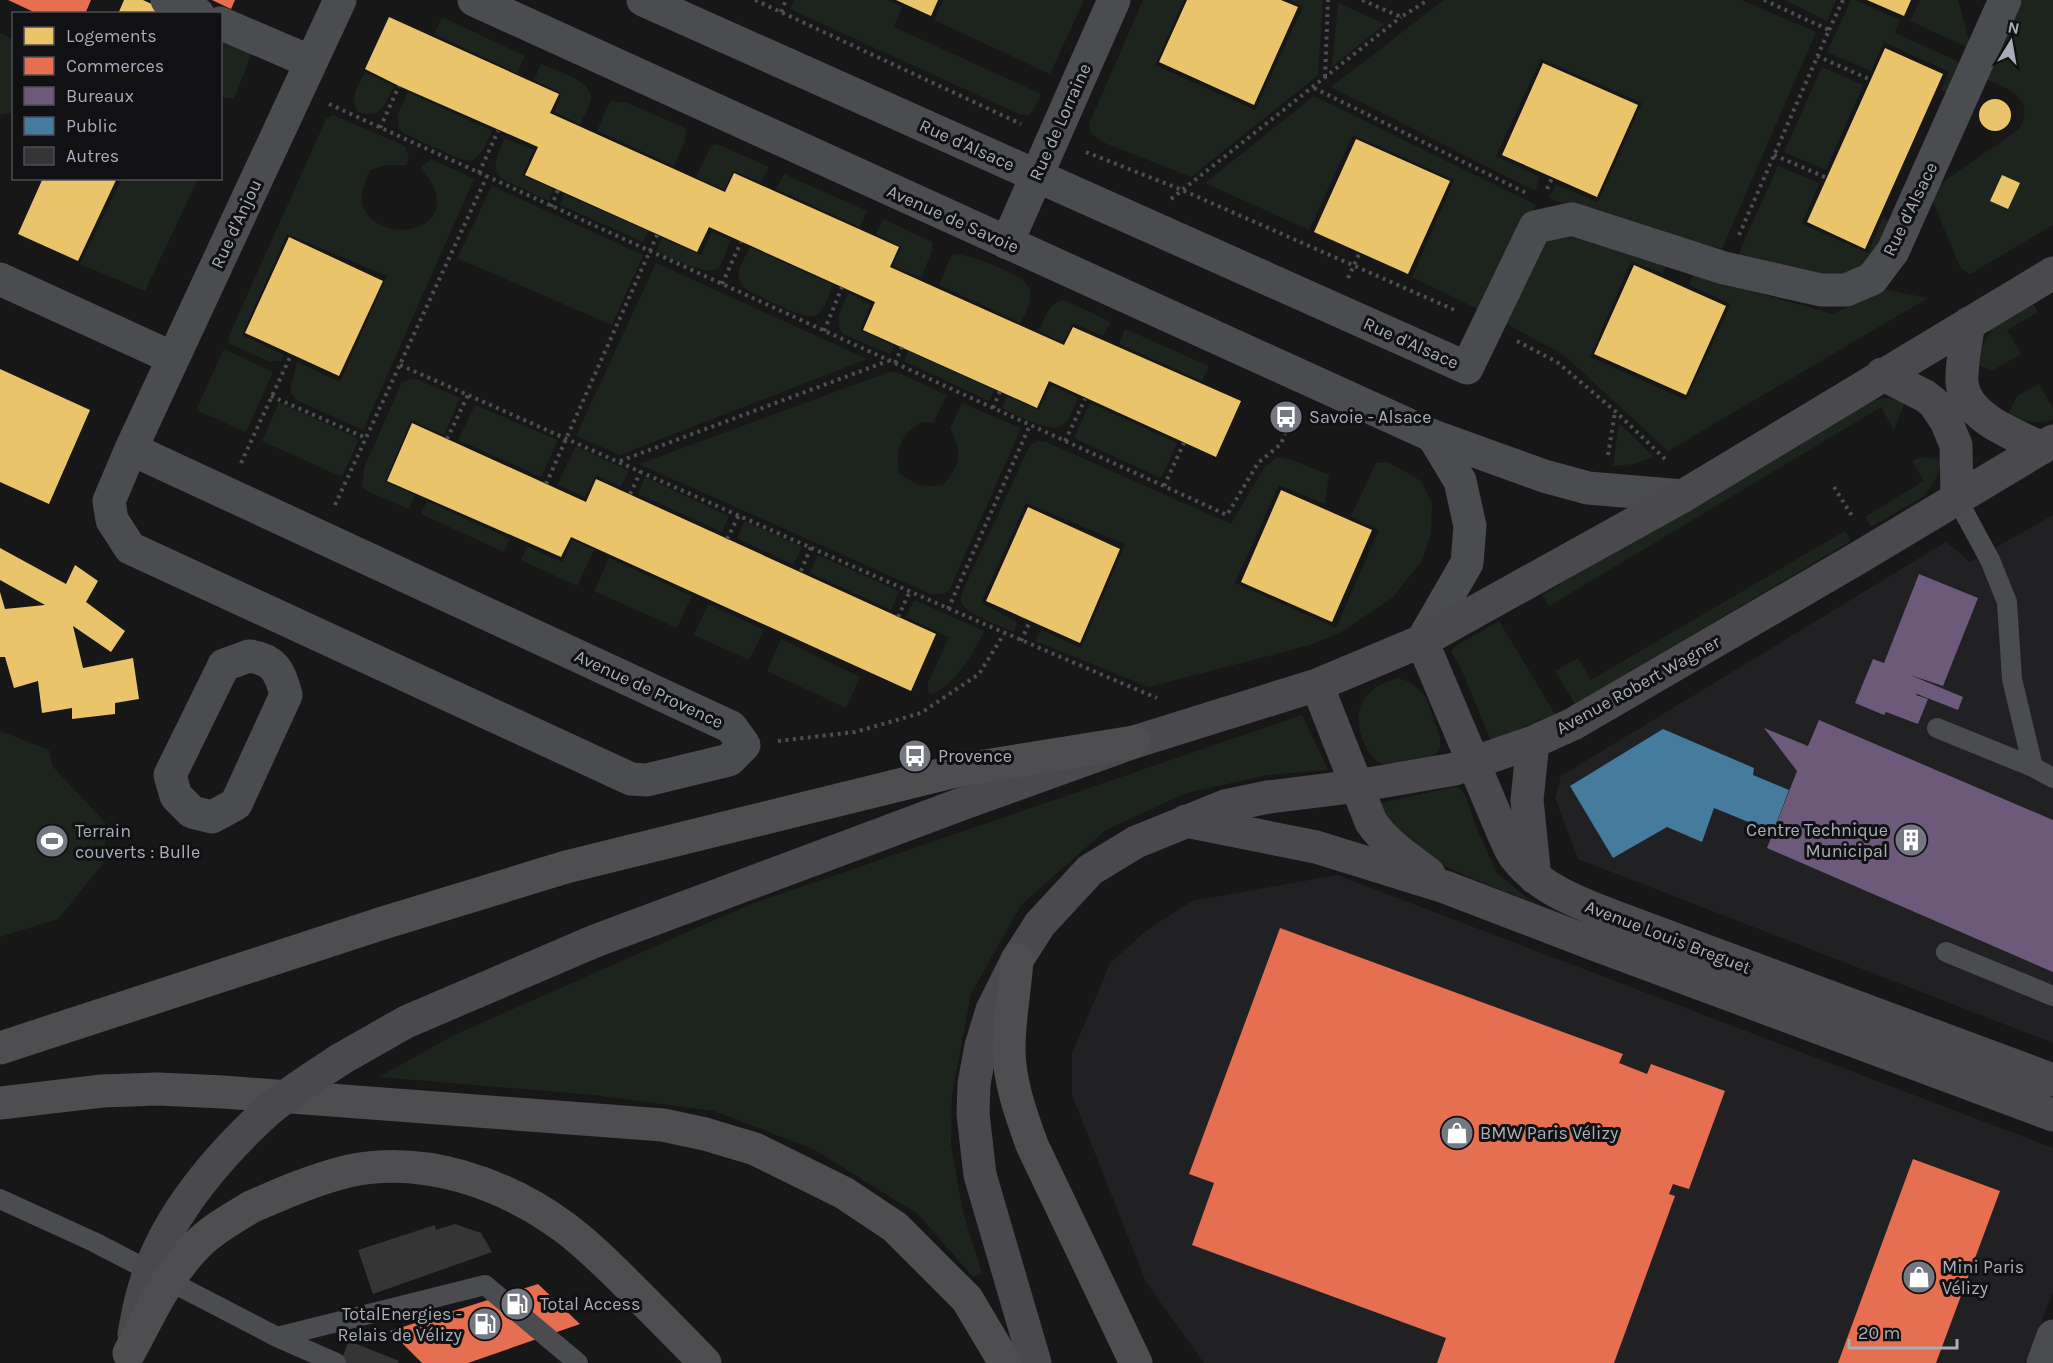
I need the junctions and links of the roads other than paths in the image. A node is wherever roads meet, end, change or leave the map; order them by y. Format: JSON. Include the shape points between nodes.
{"nodes":[{"id":1,"x":167,"y":0,"type":"edge"},
{"id":2,"x":340,"y":0,"type":"edge"},
{"id":3,"x":474,"y":0,"type":"edge"},
{"id":4,"x":643,"y":0,"type":"edge"},
{"id":5,"x":1114,"y":0,"type":"edge"},
{"id":6,"x":2005,"y":0,"type":"edge"},
{"id":7,"x":194,"y":12,"type":"edge"},
{"id":8,"x":222,"y":24,"type":"edge"},
{"id":9,"x":305,"y":76,"type":"junction"},
{"id":10,"x":1036,"y":176,"type":"junction"},
{"id":11,"x":1006,"y":243,"type":"junction"},
{"id":12,"x":2053,"y":273,"type":"edge"},
{"id":13,"x":0,"y":279,"type":"edge"},
{"id":14,"x":1969,"y":323,"type":"junction"},
{"id":15,"x":173,"y":358,"type":"junction"},
{"id":16,"x":1881,"y":374,"type":"junction"},
{"id":17,"x":1433,"y":436,"type":"junction"},
{"id":18,"x":2047,"y":445,"type":"edge"},
{"id":19,"x":131,"y":449,"type":"junction"},
{"id":20,"x":1683,"y":496,"type":"junction"},
{"id":21,"x":1957,"y":499,"type":"junction"},
{"id":22,"x":280,"y":618,"type":"junction"},
{"id":23,"x":1422,"y":641,"type":"junction"},
{"id":24,"x":262,"y":658,"type":"junction"},
{"id":25,"x":1317,"y":685,"type":"junction"},
{"id":26,"x":1937,"y":728,"type":"dead end"},
{"id":27,"x":1134,"y":742,"type":"junction"},
{"id":28,"x":1533,"y":742,"type":"junction"},
{"id":29,"x":1474,"y":763,"type":"junction"},
{"id":30,"x":2033,"y":767,"type":"junction"},
{"id":31,"x":2053,"y":778,"type":"edge"},
{"id":32,"x":1357,"y":786,"type":"junction"},
{"id":33,"x":1186,"y":821,"type":"junction"},
{"id":34,"x":1536,"y":878,"type":"junction"},
{"id":35,"x":1444,"y":886,"type":"junction"},
{"id":36,"x":1946,"y":952,"type":"dead end"},
{"id":37,"x":1017,"y":960,"type":"junction"},
{"id":38,"x":2053,"y":996,"type":"edge"},
{"id":39,"x":0,"y":1048,"type":"edge"},
{"id":40,"x":2053,"y":1080,"type":"edge"},
{"id":41,"x":0,"y":1103,"type":"edge"},
{"id":42,"x":2053,"y":1115,"type":"edge"},
{"id":43,"x":0,"y":1199,"type":"edge"},
{"id":44,"x":2053,"y":1336,"type":"edge"},
{"id":45,"x":277,"y":1337,"type":"junction"},
{"id":46,"x":128,"y":1358,"type":"edge"},
{"id":47,"x":336,"y":1363,"type":"edge"},
{"id":48,"x":578,"y":1363,"type":"edge"},
{"id":49,"x":705,"y":1363,"type":"edge"},
{"id":50,"x":1005,"y":1363,"type":"edge"},
{"id":51,"x":1035,"y":1363,"type":"edge"},
{"id":52,"x":1136,"y":1363,"type":"edge"},
{"id":53,"x":2043,"y":1363,"type":"edge"}],
"edges":[{"from":1,"to":7,"type":"street"},
{"from":2,"to":9,"type":"street","name":"Rue d'Anjou"},
{"from":3,"to":11,"type":"street","name":"Avenue de Savoie"},
{"from":4,"to":10,"type":"street","name":"Rue d'Alsace"},
{"from":5,"to":10,"type":"street","name":"Rue de Lorraine"},
{"from":6,"to":10,"type":"street","name":"Rue d'Alsace","via":[[1893,251],[1872,279],[1846,290],[1821,290],[1725,268],[1572,219],[1535,227],[1467,368]]},
{"from":8,"to":9,"type":"street"},
{"from":9,"to":15,"type":"street","name":"Rue d'Anjou"},
{"from":10,"to":11,"type":"street","name":"Rue de Lorraine"},
{"from":11,"to":17,"type":"street","name":"Avenue de Savoie"},
{"from":12,"to":14,"type":"main road"},
{"from":13,"to":15,"type":"street"},
{"from":14,"to":16,"type":"main road"},
{"from":14,"to":18,"type":"main road","name":"Avenue Robert Wagner","via":[[1962,385],[1970,404],[1991,423]]},
{"from":15,"to":19,"type":"street","name":"Rue d'Anjou"},
{"from":16,"to":20,"type":"main road"},
{"from":16,"to":21,"type":"main road","via":[[1925,396],[1946,421],[1956,445]]},
{"from":17,"to":20,"type":"street","name":"Avenue de Savoie","via":[[1588,488]]},
{"from":17,"to":23,"type":"street","via":[[1460,481],[1470,526],[1467,564]]},
{"from":18,"to":21,"type":"main road","name":"Avenue Robert Wagner"},
{"from":19,"to":22,"type":"street","via":[[110,501],[112,520],[130,548]]},
{"from":19,"to":22,"type":"street","name":"Avenue de Provence","via":[[731,727],[744,745],[729,760],[647,780],[631,779]]},
{"from":20,"to":23,"type":"main road"},
{"from":21,"to":28,"type":"main road","name":"Avenue Robert Wagner","via":[[1574,724]]},
{"from":21,"to":30,"type":"lane","via":[[1990,560],[2007,602],[2012,679]]},
{"from":22,"to":24,"type":"street"},
{"from":23,"to":25,"type":"main road"},
{"from":23,"to":29,"type":"main road","name":"Avenue Louis Breguet"},
{"from":24,"to":24,"type":"street","via":[[249,656],[224,664],[170,775],[176,796],[192,812],[212,817],[236,804],[286,695],[274,666]]},
{"from":25,"to":27,"type":"main road"},
{"from":25,"to":32,"type":"main road"},
{"from":26,"to":30,"type":"lane"},
{"from":27,"to":39,"type":"highway","via":[[960,770],[566,867]]},
{"from":27,"to":46,"type":"main road","bridge":true,"via":[[595,941],[406,1022],[341,1059],[263,1115],[229,1149],[187,1203],[161,1246],[144,1287]]},
{"from":28,"to":29,"type":"main road","name":"Avenue Robert Wagner"},
{"from":28,"to":34,"type":"main road","via":[[1527,800]]},
{"from":29,"to":32,"type":"main road","name":"Avenue Robert Wagner"},
{"from":29,"to":34,"type":"main road","name":"Avenue Louis Breguet","via":[[1515,857]]},
{"from":30,"to":31,"type":"lane"},
{"from":32,"to":33,"type":"main road","name":"Avenue Robert Wagner","via":[[1268,797],[1225,806]]},
{"from":32,"to":35,"type":"main road","via":[[1380,834]]},
{"from":33,"to":35,"type":"main road","via":[[1316,847]]},
{"from":33,"to":37,"type":"main road","name":"Avenue Robert Wagner","via":[[1136,842],[1090,870],[1040,924]]},
{"from":34,"to":40,"type":"main road","name":"Avenue Louis Breguet","via":[[1576,902]]},
{"from":35,"to":42,"type":"main road","name":"Avenue Louis Breguet"},
{"from":36,"to":38,"type":"lane"},
{"from":37,"to":51,"type":"main road","name":"Avenue Robert Wagner","via":[[992,1010],[981,1047],[973,1114],[980,1175]]},
{"from":37,"to":52,"type":"highway","via":[[1009,1050],[1020,1112]]},
{"from":41,"to":50,"type":"highway","via":[[158,1089],[663,1125],[705,1134],[755,1149],[803,1171],[895,1227],[967,1299]]},
{"from":43,"to":45,"type":"lane","via":[[94,1242]]},
{"from":44,"to":53,"type":"street"},
{"from":45,"to":47,"type":"lane"},
{"from":45,"to":48,"type":"lane","via":[[485,1285]]},
{"from":46,"to":49,"type":"highway","bridge":true,"via":[[161,1293],[199,1243],[250,1207],[311,1182],[350,1171],[390,1166],[432,1169],[469,1179],[531,1205],[599,1256]]}]}
